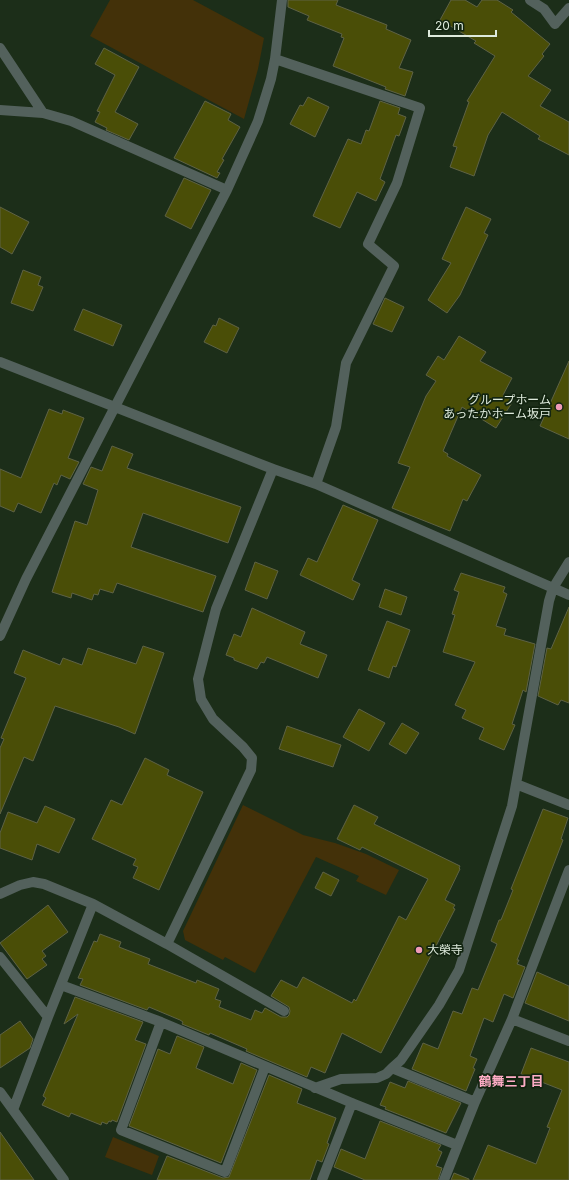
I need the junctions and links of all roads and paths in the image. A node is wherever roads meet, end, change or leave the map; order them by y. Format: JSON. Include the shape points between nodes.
{"nodes":[{"id":1,"x":282,"y":0,"type":"edge"},
{"id":2,"x":530,"y":0,"type":"edge"},
{"id":3,"x":569,"y":8,"type":"edge"},
{"id":4,"x":0,"y":48,"type":"edge"},
{"id":5,"x":275,"y":59,"type":"junction"},
{"id":6,"x":0,"y":110,"type":"edge"},
{"id":7,"x":43,"y":113,"type":"junction"},
{"id":8,"x":227,"y":190,"type":"junction"},
{"id":9,"x":0,"y":362,"type":"edge"},
{"id":10,"x":116,"y":407,"type":"junction"},
{"id":11,"x":273,"y":469,"type":"junction"},
{"id":12,"x":316,"y":484,"type":"junction"},
{"id":13,"x":569,"y":562,"type":"edge"},
{"id":14,"x":552,"y":588,"type":"junction"},
{"id":15,"x":569,"y":595,"type":"edge"},
{"id":16,"x":0,"y":636,"type":"edge"},
{"id":17,"x":516,"y":784,"type":"junction"},
{"id":18,"x":569,"y":805,"type":"edge"},
{"id":19,"x":569,"y":870,"type":"edge"},
{"id":20,"x":0,"y":894,"type":"edge"},
{"id":21,"x":93,"y":904,"type":"junction"},
{"id":22,"x":167,"y":944,"type":"junction"},
{"id":23,"x":0,"y":957,"type":"edge"},
{"id":24,"x":61,"y":985,"type":"junction"},
{"id":25,"x":284,"y":1011,"type":"dead end"},
{"id":26,"x":48,"y":1017,"type":"junction"},
{"id":27,"x":512,"y":1019,"type":"junction"},
{"id":28,"x":161,"y":1022,"type":"junction"},
{"id":29,"x":569,"y":1042,"type":"edge"},
{"id":30,"x":265,"y":1066,"type":"junction"},
{"id":31,"x":392,"y":1068,"type":"junction"},
{"id":32,"x":315,"y":1088,"type":"junction"},
{"id":33,"x":0,"y":1092,"type":"edge"},
{"id":34,"x":475,"y":1102,"type":"junction"},
{"id":35,"x":352,"y":1103,"type":"junction"},
{"id":36,"x":13,"y":1110,"type":"junction"},
{"id":37,"x":457,"y":1145,"type":"junction"},
{"id":38,"x":64,"y":1180,"type":"edge"},
{"id":39,"x":322,"y":1180,"type":"edge"},
{"id":40,"x":444,"y":1180,"type":"edge"}],
"edges":[{"from":1,"to":5,"type":"street"},
{"from":2,"to":3,"type":"street","via":[[544,9],[555,24]]},
{"from":4,"to":7,"type":"street"},
{"from":5,"to":8,"type":"street","via":[[258,121]]},
{"from":5,"to":12,"type":"street","via":[[420,108],[397,183],[368,244],[394,266],[346,363],[336,427]]},
{"from":6,"to":7,"type":"street"},
{"from":7,"to":8,"type":"street","via":[[70,121]]},
{"from":8,"to":10,"type":"street"},
{"from":9,"to":10,"type":"street"},
{"from":10,"to":11,"type":"street"},
{"from":10,"to":16,"type":"street","via":[[26,579]]},
{"from":11,"to":12,"type":"street"},
{"from":11,"to":22,"type":"street","via":[[216,609],[198,679],[201,699],[213,719],[252,758],[251,770]]},
{"from":12,"to":14,"type":"street"},
{"from":13,"to":14,"type":"street"},
{"from":14,"to":15,"type":"street"},
{"from":14,"to":17,"type":"street"},
{"from":17,"to":18,"type":"street"},
{"from":17,"to":31,"type":"street","via":[[512,806],[459,970],[402,1060]]},
{"from":19,"to":27,"type":"street"},
{"from":20,"to":21,"type":"street","via":[[33,882]]},
{"from":21,"to":22,"type":"street"},
{"from":21,"to":24,"type":"street"},
{"from":22,"to":25,"type":"street"},
{"from":23,"to":26,"type":"street"},
{"from":24,"to":26,"type":"street"},
{"from":24,"to":28,"type":"street"},
{"from":26,"to":36,"type":"street"},
{"from":27,"to":29,"type":"street"},
{"from":27,"to":34,"type":"street"},
{"from":28,"to":30,"type":"street"},
{"from":28,"to":30,"type":"street","via":[[121,1130],[225,1172]]},
{"from":30,"to":32,"type":"street"},
{"from":31,"to":32,"type":"street","via":[[377,1078],[341,1079]]},
{"from":31,"to":34,"type":"street"},
{"from":32,"to":35,"type":"street"},
{"from":33,"to":36,"type":"street"},
{"from":34,"to":37,"type":"street"},
{"from":35,"to":37,"type":"street"},
{"from":35,"to":39,"type":"street"},
{"from":36,"to":38,"type":"street"},
{"from":37,"to":40,"type":"street"}]}
